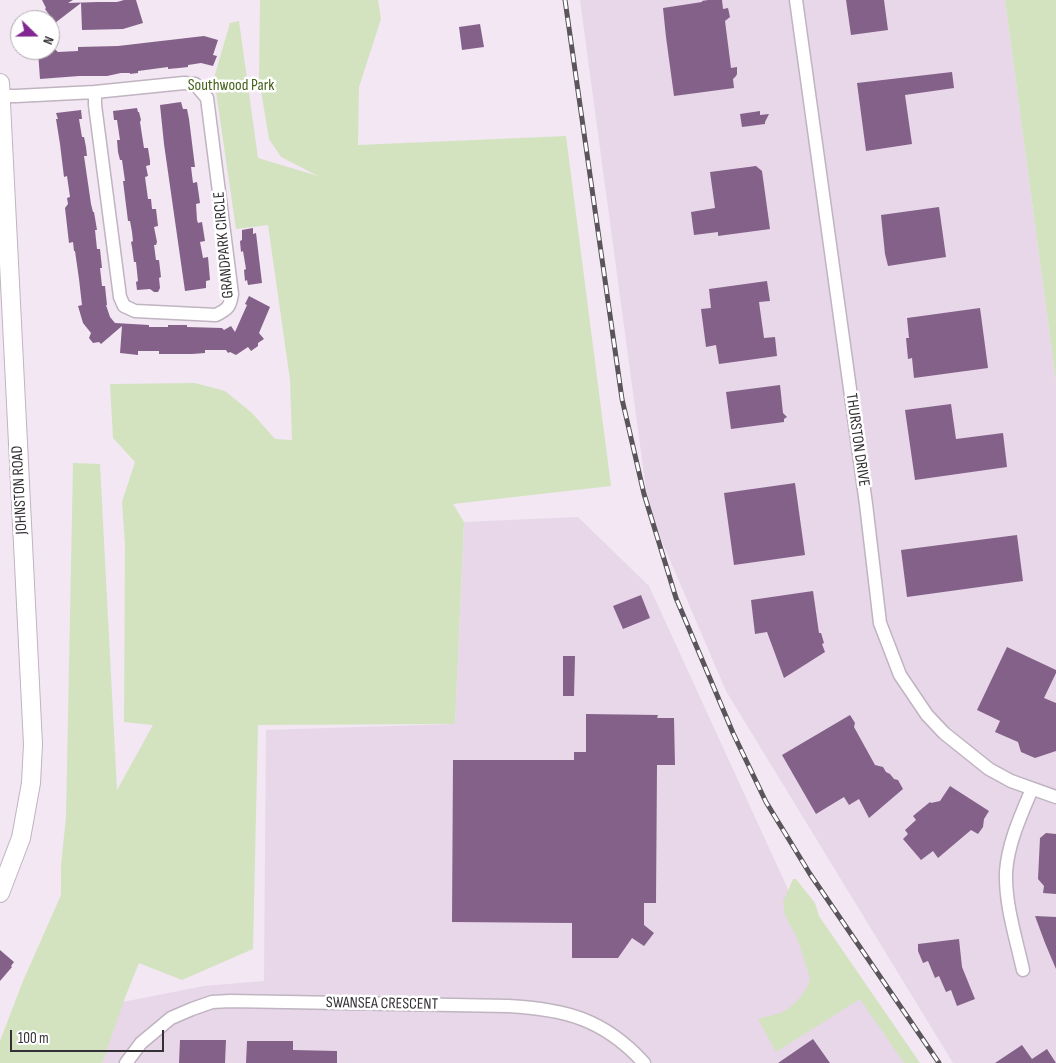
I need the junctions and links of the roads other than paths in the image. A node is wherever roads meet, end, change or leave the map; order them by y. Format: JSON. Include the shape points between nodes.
{"nodes":[{"id":1,"x":796,"y":0,"type":"edge"},
{"id":2,"x":0,"y":92,"type":"edge"},
{"id":3,"x":95,"y":92,"type":"junction"},
{"id":4,"x":1032,"y":789,"type":"junction"},
{"id":5,"x":1056,"y":797,"type":"edge"},
{"id":6,"x":0,"y":893,"type":"edge"},
{"id":7,"x":1024,"y":970,"type":"dead end"},
{"id":8,"x":126,"y":1063,"type":"edge"},
{"id":9,"x":644,"y":1063,"type":"edge"}],
"edges":[{"from":1,"to":4,"type":"street","name":"THURSTON DRIVE","via":[[880,623],[900,675],[944,733],[989,769]]},
{"from":2,"to":3,"type":"street","name":"GRANDPARK CIRCLE"},
{"from":2,"to":6,"type":"street","name":"JOHNSTON ROAD","via":[[33,744],[31,783],[22,838]]},
{"from":3,"to":3,"type":"street","name":"GRANDPARK CIRCLE","via":[[120,296],[124,306],[135,311],[216,316],[230,305],[232,294],[207,98],[195,84],[184,83]]},
{"from":4,"to":5,"type":"street","name":"THURSTON DRIVE"},
{"from":4,"to":7,"type":"street","via":[[1017,825],[1006,872],[1008,903]]},
{"from":8,"to":9,"type":"street","name":"SWANSEA CRESCENT","via":[[141,1043],[171,1018],[212,1002],[230,1000],[537,1008],[563,1013],[605,1029]]}]}
